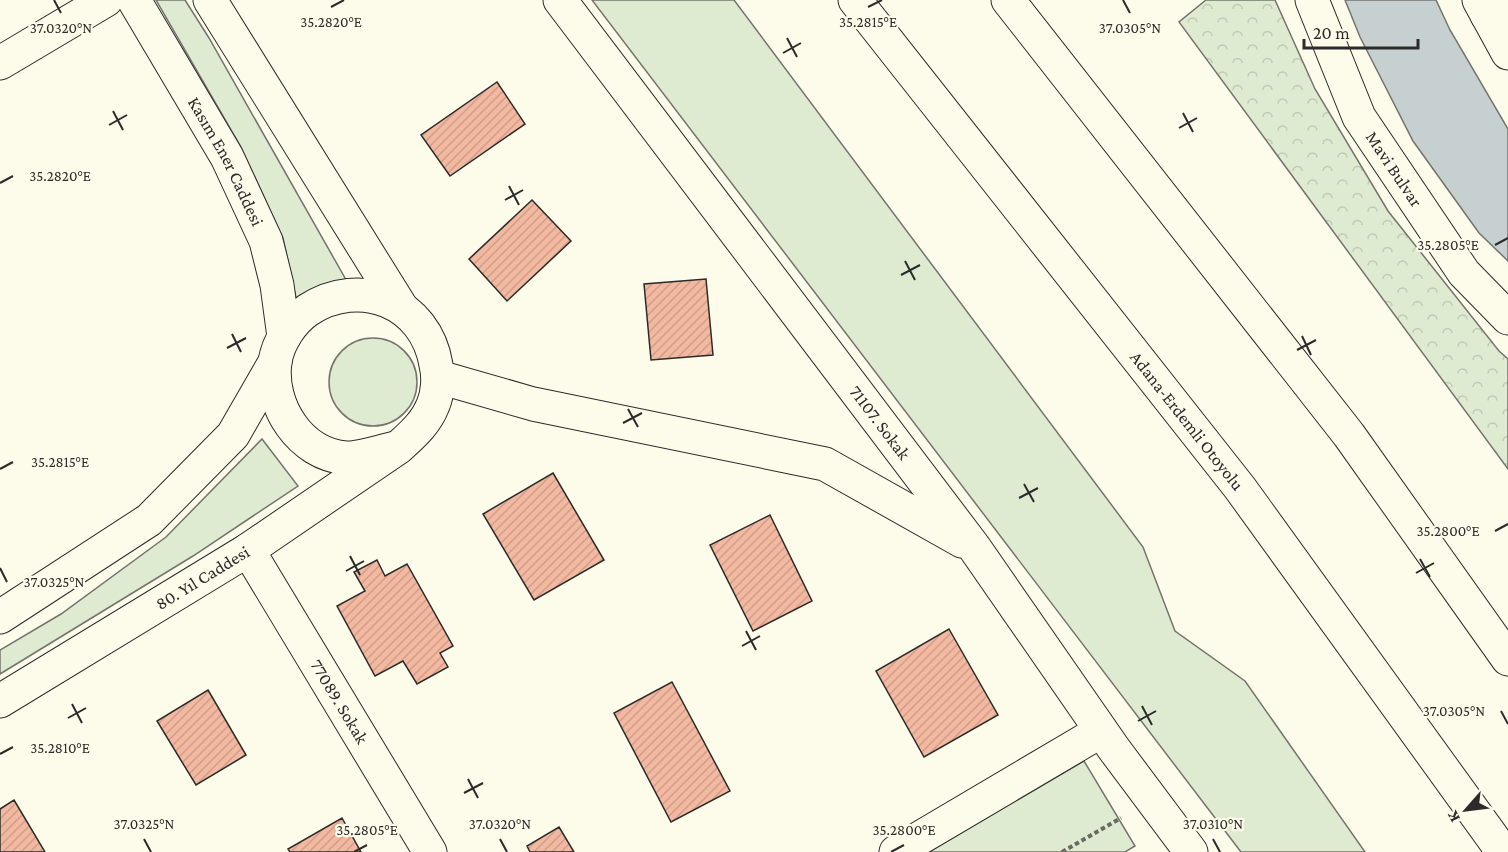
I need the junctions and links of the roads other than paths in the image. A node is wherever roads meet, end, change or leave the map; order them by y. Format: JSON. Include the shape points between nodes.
{"nodes":[{"id":1,"x":106,"y":0,"type":"edge"},
{"id":2,"x":134,"y":0,"type":"edge"},
{"id":3,"x":210,"y":0,"type":"edge"},
{"id":4,"x":560,"y":0,"type":"edge"},
{"id":5,"x":855,"y":0,"type":"edge"},
{"id":6,"x":1008,"y":0,"type":"edge"},
{"id":7,"x":1312,"y":0,"type":"edge"},
{"id":8,"x":1491,"y":5,"type":"edge"},
{"id":9,"x":1508,"y":52,"type":"edge"},
{"id":10,"x":0,"y":63,"type":"edge"},
{"id":11,"x":400,"y":307,"type":"junction"},
{"id":12,"x":1508,"y":318,"type":"edge"},
{"id":13,"x":279,"y":349,"type":"junction"},
{"id":14,"x":438,"y":377,"type":"junction"},
{"id":15,"x":1349,"y":435,"type":"junction"},
{"id":16,"x":399,"y":447,"type":"junction"},
{"id":17,"x":974,"y":548,"type":"junction"},
{"id":18,"x":248,"y":550,"type":"junction"},
{"id":19,"x":0,"y":617,"type":"edge"},
{"id":20,"x":1508,"y":624,"type":"edge"},
{"id":21,"x":1508,"y":658,"type":"edge"},
{"id":22,"x":0,"y":701,"type":"edge"},
{"id":23,"x":1101,"y":731,"type":"junction"},
{"id":24,"x":430,"y":852,"type":"edge"},
{"id":25,"x":896,"y":852,"type":"edge"},
{"id":26,"x":1191,"y":852,"type":"edge"},
{"id":27,"x":1503,"y":852,"type":"edge"}],
"edges":[{"from":1,"to":10,"type":"main road"},
{"from":2,"to":13,"type":"main road","name":"Kasım Ener Caddesi","via":[[227,157],[266,241],[277,285]]},
{"from":3,"to":11,"type":"main road"},
{"from":4,"to":17,"type":"main road","name":"71107. Sokak"},
{"from":5,"to":27,"type":"main road","name":"Adana-Erdemli Otoyolu","via":[[1240,488]]},
{"from":6,"to":15,"type":"main road"},
{"from":7,"to":12,"type":"main road","name":"Mavi Bulvar","via":[[1359,117],[1464,273]]},
{"from":8,"to":9,"type":"main road"},
{"from":11,"to":13,"type":"main road","via":[[375,296],[348,294],[322,301],[300,315]]},
{"from":11,"to":14,"type":"main road","via":[[421,326],[434,350]]},
{"from":13,"to":16,"type":"main road","via":[[275,389],[283,414],[299,436],[322,451],[347,458]]},
{"from":13,"to":19,"type":"main road","via":[[233,435],[149,520]]},
{"from":14,"to":16,"type":"main road","via":[[434,404],[420,428]]},
{"from":14,"to":17,"type":"main road","via":[[533,404],[825,464]]},
{"from":15,"to":20,"type":"main road"},
{"from":15,"to":21,"type":"main road"},
{"from":16,"to":18,"type":"main road","name":"80. Yıl Caddesi"},
{"from":17,"to":23,"type":"main road","name":"71107. Sokak"},
{"from":18,"to":22,"type":"main road","name":"80. Yıl Caddesi"},
{"from":18,"to":24,"type":"main road","name":"77089. Sokak"},
{"from":23,"to":25,"type":"main road"},
{"from":23,"to":26,"type":"main road","name":"71107. Sokak"}]}
